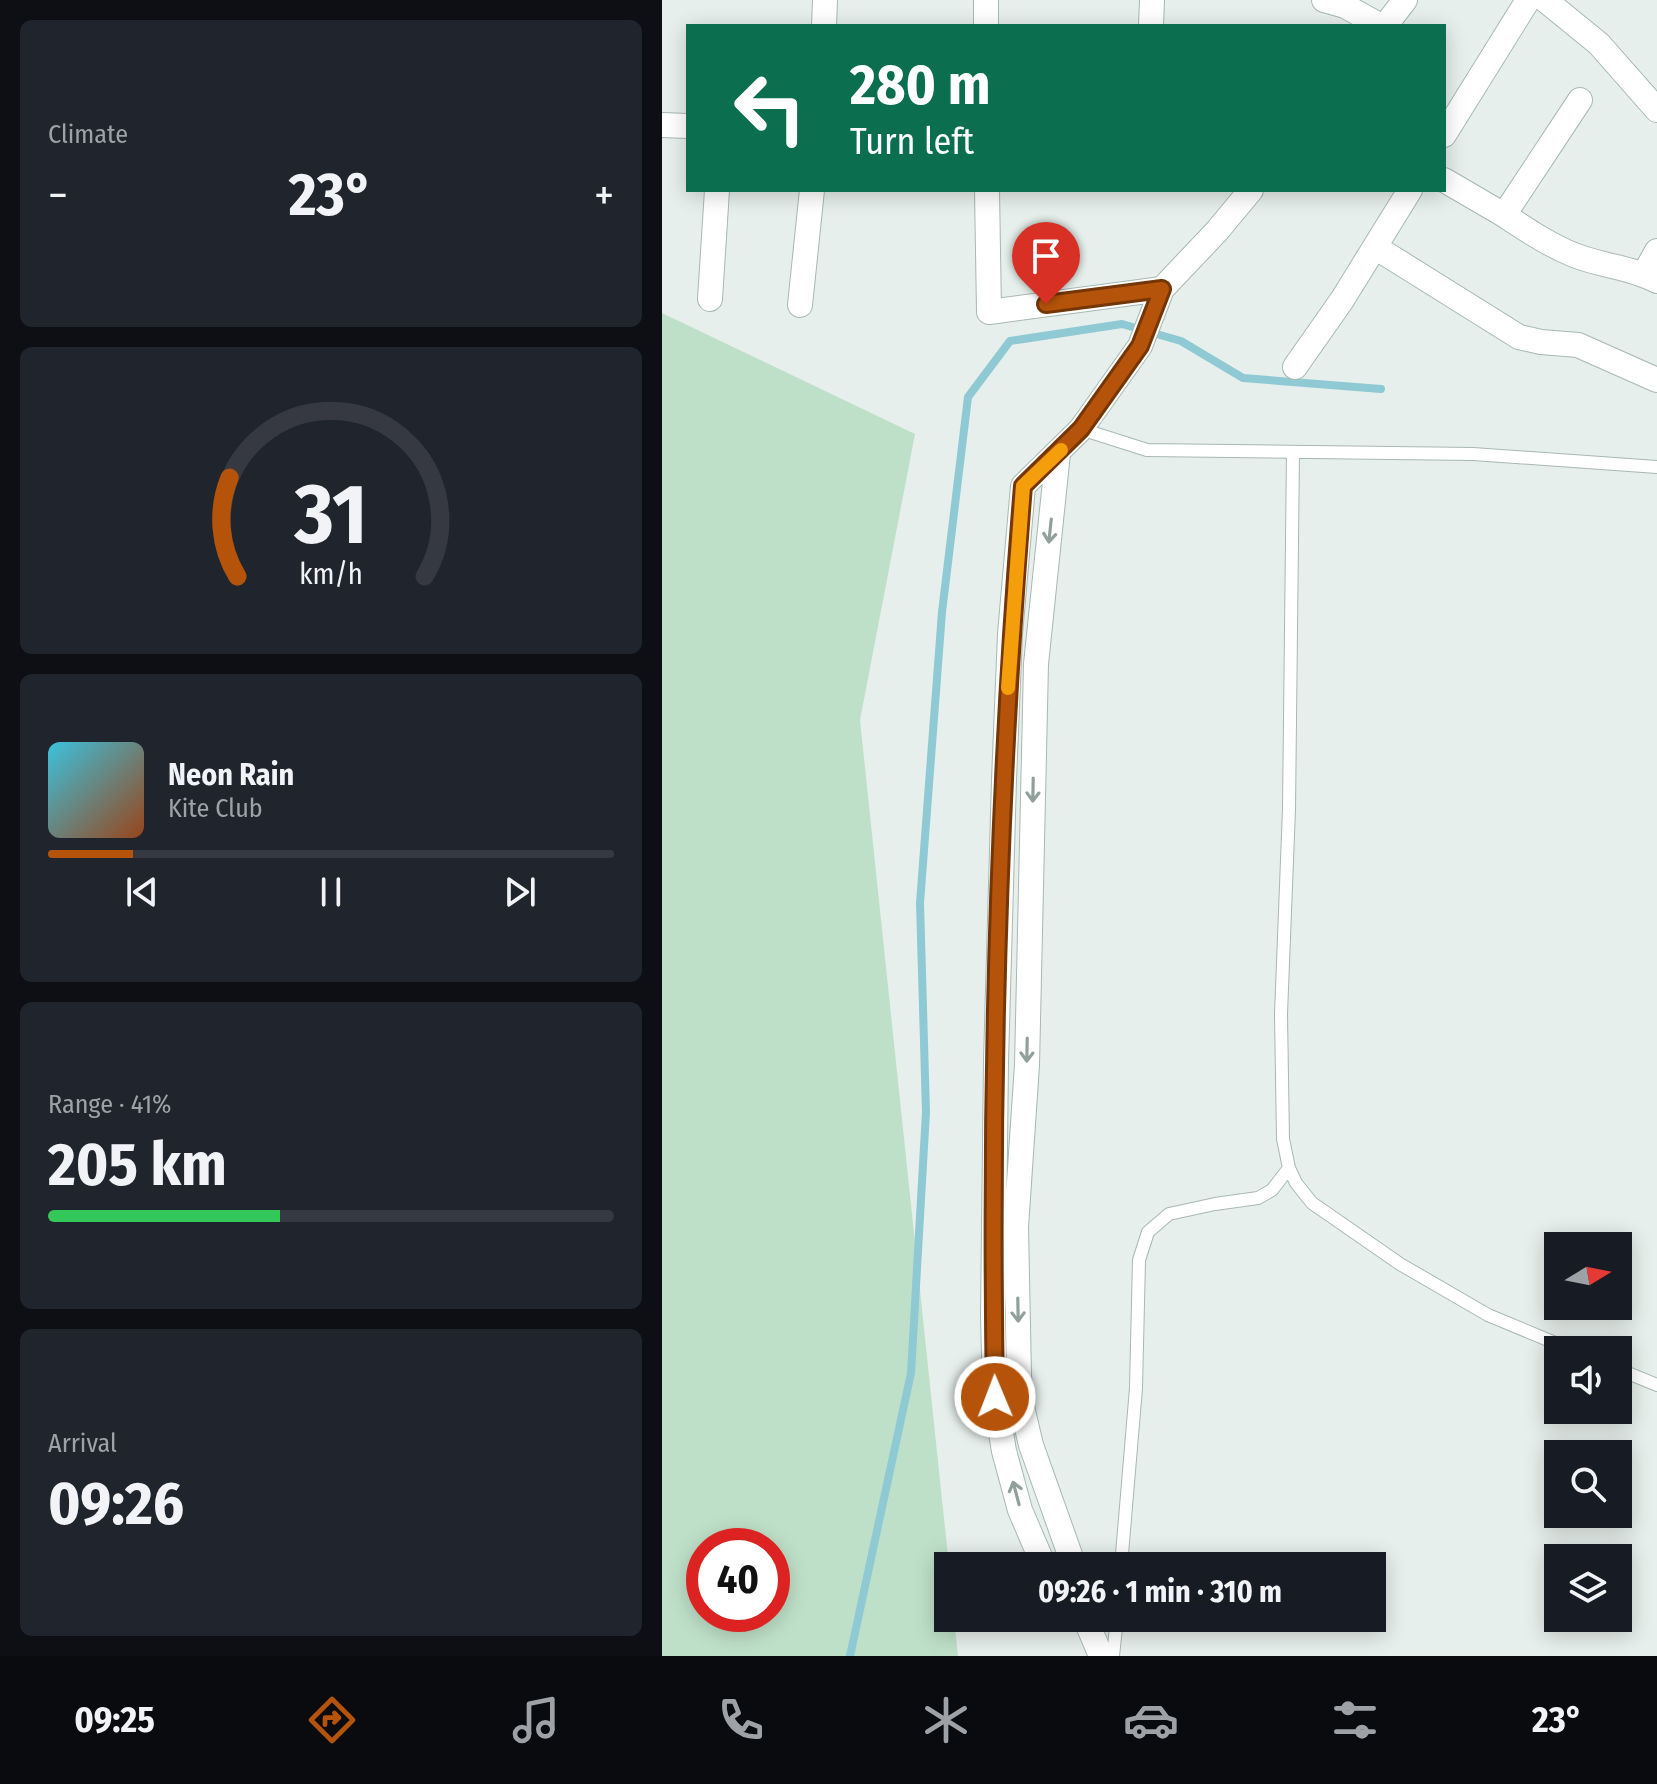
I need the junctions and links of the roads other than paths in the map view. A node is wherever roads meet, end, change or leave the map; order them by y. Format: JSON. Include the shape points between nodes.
{"nodes":[{"id":1,"x":825,"y":0,"type":"edge"},
{"id":2,"x":986,"y":0,"type":"edge"},
{"id":3,"x":1152,"y":0,"type":"edge"},
{"id":4,"x":1324,"y":0,"type":"edge"},
{"id":5,"x":1405,"y":0,"type":"edge"},
{"id":6,"x":1528,"y":0,"type":"edge"},
{"id":7,"x":1545,"y":0,"type":"edge"},
{"id":8,"x":824,"y":24,"type":"edge"},
{"id":9,"x":986,"y":24,"type":"edge"},
{"id":10,"x":1151,"y":24,"type":"edge"},
{"id":11,"x":1379,"y":24,"type":"edge"},
{"id":12,"x":1385,"y":24,"type":"edge"},
{"id":13,"x":1580,"y":100,"type":"dead end"},
{"id":14,"x":1657,"y":110,"type":"edge"},
{"id":15,"x":662,"y":125,"type":"edge"},
{"id":16,"x":686,"y":126,"type":"edge"},
{"id":17,"x":1446,"y":132,"type":"edge"},
{"id":18,"x":1446,"y":181,"type":"edge"},
{"id":19,"x":717,"y":192,"type":"edge"},
{"id":20,"x":812,"y":192,"type":"edge"},
{"id":21,"x":987,"y":192,"type":"edge"},
{"id":22,"x":1249,"y":192,"type":"edge"},
{"id":23,"x":1409,"y":192,"type":"edge"},
{"id":24,"x":1504,"y":215,"type":"junction"},
{"id":25,"x":1375,"y":247,"type":"junction"},
{"id":26,"x":1657,"y":251,"type":"edge"},
{"id":27,"x":1650,"y":278,"type":"edge"},
{"id":28,"x":1162,"y":289,"type":"junction"},
{"id":29,"x":710,"y":299,"type":"dead end"},
{"id":30,"x":800,"y":305,"type":"dead end"},
{"id":31,"x":1295,"y":367,"type":"dead end"},
{"id":32,"x":1657,"y":380,"type":"edge"},
{"id":33,"x":1081,"y":429,"type":"junction"},
{"id":34,"x":1293,"y":452,"type":"junction"},
{"id":35,"x":1058,"y":453,"type":"junction"},
{"id":36,"x":1657,"y":467,"type":"edge"},
{"id":37,"x":1289,"y":1168,"type":"junction"},
{"id":38,"x":1544,"y":1338,"type":"edge"},
{"id":39,"x":1632,"y":1375,"type":"edge"},
{"id":40,"x":1657,"y":1385,"type":"edge"},
{"id":41,"x":1038,"y":1552,"type":"edge"},
{"id":42,"x":1069,"y":1552,"type":"edge"},
{"id":43,"x":1122,"y":1552,"type":"edge"},
{"id":44,"x":1091,"y":1632,"type":"edge"},
{"id":45,"x":1116,"y":1632,"type":"edge"},
{"id":46,"x":1101,"y":1656,"type":"edge"},
{"id":47,"x":1113,"y":1656,"type":"edge"}],
"edges":[{"from":1,"to":8,"type":"street"},
{"from":2,"to":9,"type":"street"},
{"from":3,"to":10,"type":"street"},
{"from":4,"to":11,"type":"street"},
{"from":5,"to":12,"type":"street"},
{"from":6,"to":17,"type":"street"},
{"from":7,"to":14,"type":"street","via":[[1599,44]]},
{"from":13,"to":24,"type":"street"},
{"from":15,"to":16,"type":"street"},
{"from":18,"to":24,"type":"street"},
{"from":19,"to":29,"type":"street"},
{"from":20,"to":30,"type":"street"},
{"from":21,"to":28,"type":"street","via":[[989,312]]},
{"from":22,"to":28,"type":"street"},
{"from":23,"to":25,"type":"street"},
{"from":24,"to":27,"type":"street","via":[[1577,256]]},
{"from":25,"to":31,"type":"street"},
{"from":25,"to":32,"type":"street","via":[[1519,337],[1578,345]]},
{"from":26,"to":27,"type":"street"},
{"from":28,"to":33,"type":"street","via":[[1140,346]]},
{"from":33,"to":34,"type":"lane","via":[[1147,450]]},
{"from":33,"to":35,"type":"street"},
{"from":34,"to":36,"type":"lane","via":[[1473,454]]},
{"from":34,"to":37,"type":"lane","via":[[1281,1014],[1283,1139]]},
{"from":41,"to":35,"type":"street","one_way":true,"via":[[1020,1510],[995,1397],[996,1045],[1011,620],[1023,486]]},
{"from":35,"to":42,"type":"street","one_way":true,"via":[[1036,664],[1027,1065],[1016,1242],[1023,1411]]},
{"from":37,"to":38,"type":"lane","via":[[1312,1203],[1400,1264],[1488,1315]]},
{"from":37,"to":43,"type":"lane","via":[[1258,1198],[1169,1214],[1148,1232],[1139,1260],[1136,1388]]},
{"from":39,"to":40,"type":"lane"},
{"from":44,"to":46,"type":"street"},
{"from":45,"to":47,"type":"lane"}]}
